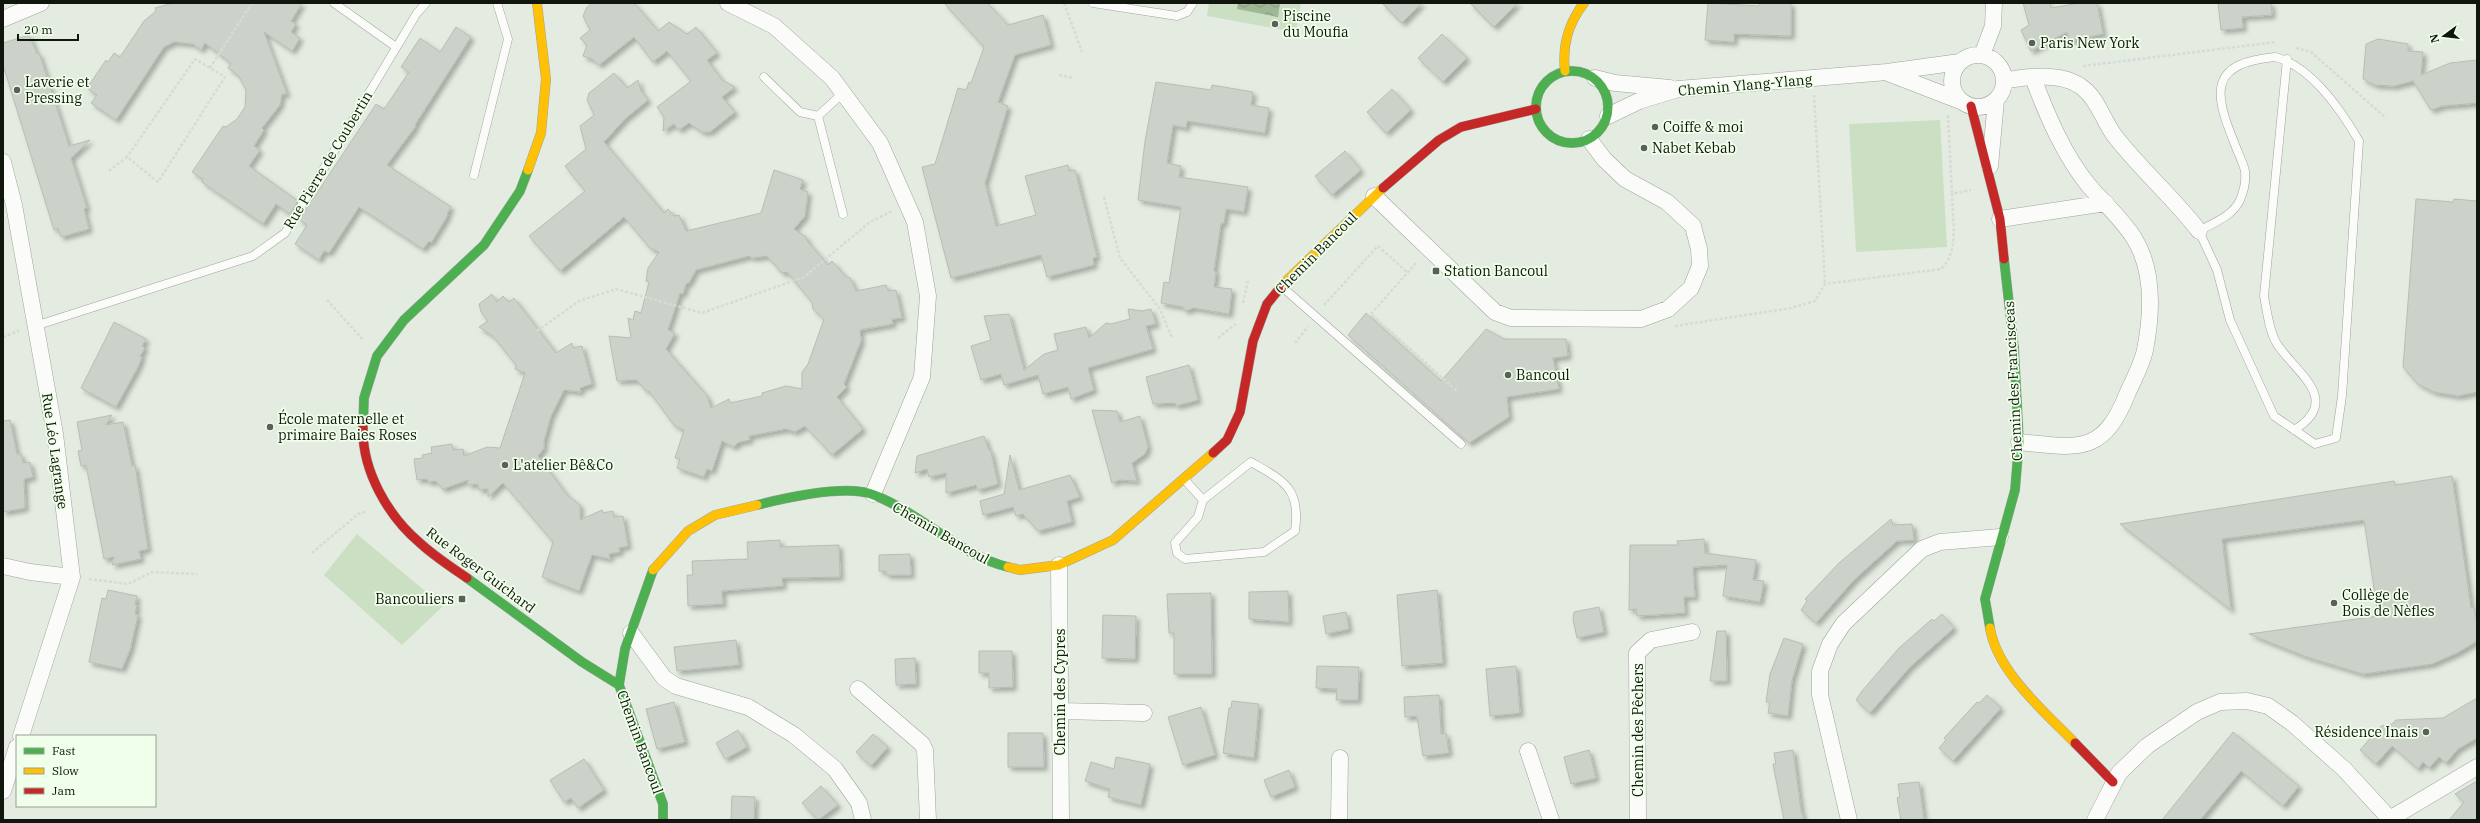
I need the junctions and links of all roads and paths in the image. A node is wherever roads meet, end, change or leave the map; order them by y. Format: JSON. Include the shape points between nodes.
{"nodes":[{"id":1,"x":41,"y":3,"type":"edge"},
{"id":2,"x":252,"y":3,"type":"edge"},
{"id":3,"x":334,"y":3,"type":"edge"},
{"id":4,"x":426,"y":3,"type":"edge"},
{"id":5,"x":496,"y":3,"type":"edge"},
{"id":6,"x":537,"y":3,"type":"edge"},
{"id":7,"x":728,"y":3,"type":"edge"},
{"id":8,"x":1064,"y":3,"type":"edge"},
{"id":9,"x":1093,"y":3,"type":"edge"},
{"id":10,"x":1193,"y":3,"type":"edge"},
{"id":11,"x":1584,"y":3,"type":"edge"},
{"id":12,"x":1994,"y":3,"type":"edge"},
{"id":13,"x":3,"y":19,"type":"edge"},
{"id":14,"x":2281,"y":43,"type":"dead end"},
{"id":15,"x":2289,"y":45,"type":"dead end"},
{"id":16,"x":396,"y":46,"type":"junction"},
{"id":17,"x":1082,"y":52,"type":"dead end"},
{"id":18,"x":1982,"y":55,"type":"junction"},
{"id":19,"x":2287,"y":60,"type":"junction"},
{"id":20,"x":1960,"y":62,"type":"junction"},
{"id":21,"x":2080,"y":66,"type":"dead end"},
{"id":22,"x":210,"y":68,"type":"junction"},
{"id":23,"x":1565,"y":71,"type":"junction"},
{"id":24,"x":1887,"y":72,"type":"junction"},
{"id":25,"x":1059,"y":75,"type":"dead end"},
{"id":26,"x":764,"y":77,"type":"dead end"},
{"id":27,"x":1074,"y":78,"type":"dead end"},
{"id":28,"x":1595,"y":78,"type":"junction"},
{"id":29,"x":2033,"y":78,"type":"junction"},
{"id":30,"x":1813,"y":79,"type":"junction"},
{"id":31,"x":2004,"y":81,"type":"junction"},
{"id":32,"x":1678,"y":89,"type":"junction"},
{"id":33,"x":843,"y":93,"type":"junction"},
{"id":34,"x":1947,"y":96,"type":"junction"},
{"id":35,"x":1996,"y":100,"type":"junction"},
{"id":36,"x":1967,"y":104,"type":"junction"},
{"id":37,"x":1536,"y":109,"type":"junction"},
{"id":38,"x":818,"y":116,"type":"junction"},
{"id":39,"x":1608,"y":116,"type":"junction"},
{"id":40,"x":2386,"y":118,"type":"dead end"},
{"id":41,"x":1589,"y":139,"type":"junction"},
{"id":42,"x":127,"y":157,"type":"junction"},
{"id":43,"x":3,"y":162,"type":"edge"},
{"id":44,"x":109,"y":171,"type":"dead end"},
{"id":45,"x":1989,"y":172,"type":"junction"},
{"id":46,"x":474,"y":175,"type":"dead end"},
{"id":47,"x":1952,"y":194,"type":"dead end"},
{"id":48,"x":1374,"y":196,"type":"junction"},
{"id":49,"x":1104,"y":198,"type":"dead end"},
{"id":50,"x":2106,"y":203,"type":"junction"},
{"id":51,"x":843,"y":214,"type":"dead end"},
{"id":52,"x":2000,"y":219,"type":"junction"},
{"id":53,"x":870,"y":222,"type":"dead end"},
{"id":54,"x":2199,"y":231,"type":"junction"},
{"id":55,"x":1407,"y":272,"type":"dead end"},
{"id":56,"x":1248,"y":281,"type":"dead end"},
{"id":57,"x":1825,"y":284,"type":"dead end"},
{"id":58,"x":1281,"y":286,"type":"junction"},
{"id":59,"x":327,"y":300,"type":"dead end"},
{"id":60,"x":1242,"y":308,"type":"dead end"},
{"id":61,"x":1316,"y":317,"type":"junction"},
{"id":62,"x":1239,"y":321,"type":"dead end"},
{"id":63,"x":35,"y":326,"type":"junction"},
{"id":64,"x":537,"y":331,"type":"dead end"},
{"id":65,"x":1172,"y":338,"type":"dead end"},
{"id":66,"x":1218,"y":338,"type":"dead end"},
{"id":67,"x":1295,"y":343,"type":"dead end"},
{"id":68,"x":378,"y":356,"type":"junction"},
{"id":69,"x":2294,"y":430,"type":"junction"},
{"id":70,"x":2019,"y":442,"type":"junction"},
{"id":71,"x":1460,"y":444,"type":"dead end"},
{"id":72,"x":1183,"y":479,"type":"junction"},
{"id":73,"x":873,"y":494,"type":"junction"},
{"id":74,"x":1203,"y":500,"type":"junction"},
{"id":75,"x":386,"y":505,"type":"junction"},
{"id":76,"x":2000,"y":537,"type":"junction"},
{"id":77,"x":312,"y":553,"type":"dead end"},
{"id":78,"x":1059,"y":565,"type":"junction"},
{"id":79,"x":3,"y":566,"type":"edge"},
{"id":80,"x":197,"y":574,"type":"dead end"},
{"id":81,"x":72,"y":577,"type":"junction"},
{"id":82,"x":1692,"y":632,"type":"dead end"},
{"id":83,"x":631,"y":633,"type":"junction"},
{"id":84,"x":619,"y":685,"type":"junction"},
{"id":85,"x":858,"y":689,"type":"dead end"},
{"id":86,"x":1060,"y":711,"type":"junction"},
{"id":87,"x":1144,"y":713,"type":"dead end"},
{"id":88,"x":21,"y":735,"type":"edge"},
{"id":89,"x":16,"y":750,"type":"edge"},
{"id":90,"x":1528,"y":751,"type":"dead end"},
{"id":91,"x":1340,"y":758,"type":"dead end"},
{"id":92,"x":2477,"y":767,"type":"edge"},
{"id":93,"x":2113,"y":782,"type":"junction"},
{"id":94,"x":3,"y":790,"type":"edge"},
{"id":95,"x":2388,"y":819,"type":"edge"},
{"id":96,"x":663,"y":820,"type":"edge"},
{"id":97,"x":863,"y":820,"type":"edge"},
{"id":98,"x":928,"y":820,"type":"edge"},
{"id":99,"x":1061,"y":820,"type":"edge"},
{"id":100,"x":1340,"y":820,"type":"edge"},
{"id":101,"x":1551,"y":820,"type":"edge"},
{"id":102,"x":1638,"y":820,"type":"edge"},
{"id":103,"x":1849,"y":820,"type":"edge"},
{"id":104,"x":2095,"y":820,"type":"edge"}],
"edges":[{"from":1,"to":13,"type":"street"},
{"from":2,"to":22,"type":"path"},
{"from":3,"to":16,"type":"lane"},
{"from":4,"to":16,"type":"lane","name":"Rue Pierre de Coubertin"},
{"from":5,"to":46,"type":"lane","via":[[508,39]]},
{"from":6,"to":68,"type":"main road","name":"Rue Roger Guichard","via":[[546,79],[541,132],[520,191],[484,245],[404,320]]},
{"from":7,"to":33,"type":"street","via":[[774,26],[832,78]]},
{"from":8,"to":17,"type":"path"},
{"from":9,"to":10,"type":"lane","via":[[1177,16],[1187,12]]},
{"from":11,"to":23,"type":"main road","via":[[1575,14],[1566,34],[1563,55]]},
{"from":12,"to":18,"type":"street","via":[[1993,26]]},
{"from":14,"to":21,"type":"path","via":[[2274,41]]},
{"from":15,"to":40,"type":"path","via":[[2311,52]]},
{"from":16,"to":63,"type":"lane","name":"Rue Pierre de Coubertin","via":[[284,233],[272,244],[253,256]]},
{"from":18,"to":20,"type":"street","via":[[1971,55]]},
{"from":18,"to":31,"type":"street","via":[[1994,60],[2001,69]]},
{"from":19,"to":54,"type":"lane","via":[[2275,56],[2256,58],[2238,65],[2223,79],[2220,94],[2222,112],[2245,170],[2245,187],[2232,211]]},
{"from":19,"to":69,"type":"lane","via":[[2264,296],[2277,343],[2300,369],[2315,392],[2315,408],[2308,422]]},
{"from":19,"to":69,"type":"lane","via":[[2324,90],[2359,141],[2342,396],[2336,438],[2315,444]]},
{"from":20,"to":24,"type":"street","name":"Chemin Ylang-Ylang"},
{"from":20,"to":36,"type":"street","via":[[1952,81],[1955,93]]},
{"from":22,"to":42,"type":"path","via":[[195,59]]},
{"from":22,"to":42,"type":"path","via":[[225,77],[158,182]]},
{"from":23,"to":28,"type":"main road","via":[[1586,73]]},
{"from":23,"to":37,"type":"main road","via":[[1555,74],[1544,85],[1537,99]]},
{"from":24,"to":30,"type":"street","name":"Chemin Ylang-Ylang"},
{"from":24,"to":34,"type":"street","name":"Chemin Ylang-Ylang"},
{"from":25,"to":27,"type":"path"},
{"from":26,"to":38,"type":"lane","via":[[800,112]]},
{"from":28,"to":32,"type":"street","via":[[1615,83]]},
{"from":28,"to":39,"type":"main road","via":[[1607,95]]},
{"from":29,"to":31,"type":"street"},
{"from":29,"to":50,"type":"street","via":[[2046,114],[2065,150],[2090,187]]},
{"from":29,"to":54,"type":"street","via":[[2063,78],[2084,88],[2114,134]]},
{"from":30,"to":32,"type":"street","name":"Chemin Ylang-Ylang"},
{"from":30,"to":57,"type":"path"},
{"from":31,"to":35,"type":"street","via":[[2002,91]]},
{"from":32,"to":39,"type":"street","name":"Chemin Ylang-Ylang","via":[[1638,101]]},
{"from":33,"to":38,"type":"lane"},
{"from":33,"to":73,"type":"street","via":[[880,143],[915,222],[928,296],[922,377]]},
{"from":34,"to":36,"type":"street","name":"Chemin Ylang-Ylang"},
{"from":34,"to":47,"type":"path"},
{"from":35,"to":36,"type":"street","via":[[1984,106]]},
{"from":35,"to":45,"type":"street","name":"Chemin des Francisceas"},
{"from":36,"to":45,"type":"main road","name":"Chemin des Francisceas"},
{"from":37,"to":41,"type":"main road","via":[[1538,120],[1551,136],[1569,143]]},
{"from":37,"to":48,"type":"main road","name":"Chemin Bancoul","via":[[1461,128],[1423,151]]},
{"from":38,"to":51,"type":"lane"},
{"from":39,"to":41,"type":"main road","via":[[1597,133]]},
{"from":41,"to":48,"type":"street","via":[[1604,159],[1625,178],[1667,202],[1693,226],[1700,266],[1691,288],[1668,308],[1641,319],[1511,318],[1495,312]]},
{"from":42,"to":44,"type":"path"},
{"from":43,"to":63,"type":"street","name":"Rue Léo Lagrange","via":[[14,205]]},
{"from":45,"to":52,"type":"main road","name":"Chemin des Francisceas"},
{"from":48,"to":58,"type":"main road","name":"Chemin Bancoul"},
{"from":49,"to":65,"type":"path","via":[[1120,258],[1160,309]]},
{"from":50,"to":52,"type":"street"},
{"from":50,"to":70,"type":"street","via":[[2135,238],[2149,276],[2145,351],[2120,414],[2102,434],[2087,445],[2068,447]]},
{"from":52,"to":70,"type":"main road","name":"Chemin des Francisceas","via":[[2014,348]]},
{"from":53,"to":64,"type":"path","via":[[804,277],[702,313],[616,290],[579,301]]},
{"from":54,"to":69,"type":"lane","via":[[2217,270],[2230,320],[2274,416]]},
{"from":55,"to":61,"type":"path","via":[[1378,246]]},
{"from":56,"to":60,"type":"path"},
{"from":58,"to":61,"type":"lane"},
{"from":58,"to":72,"type":"main road","name":"Chemin Bancoul","via":[[1267,304],[1253,341],[1240,412],[1227,440]]},
{"from":59,"to":68,"type":"path"},
{"from":61,"to":67,"type":"path"},
{"from":61,"to":71,"type":"lane"},
{"from":62,"to":66,"type":"path"},
{"from":63,"to":81,"type":"street","name":"Rue Léo Lagrange","via":[[55,434]]},
{"from":68,"to":75,"type":"main road","name":"Rue Roger Guichard","via":[[364,398],[363,436],[372,475]]},
{"from":70,"to":76,"type":"main road","name":"Chemin des Francisceas","via":[[2015,490]]},
{"from":72,"to":74,"type":"lane"},
{"from":72,"to":78,"type":"main road","name":"Chemin Bancoul","via":[[1113,540]]},
{"from":73,"to":78,"type":"main road","name":"Chemin Bancoul","via":[[904,510],[987,562],[1020,570]]},
{"from":73,"to":83,"type":"main road","name":"Chemin Bancoul","via":[[838,491],[781,499],[715,515],[688,531],[653,570]]},
{"from":74,"to":74,"type":"lane","via":[[1198,517],[1175,543],[1177,553],[1185,559],[1264,552],[1295,531],[1297,515],[1292,494],[1282,480],[1251,462]]},
{"from":75,"to":77,"type":"path","via":[[358,514]]},
{"from":75,"to":84,"type":"main road","name":"Rue Roger Guichard","via":[[419,543],[570,653]]},
{"from":76,"to":93,"type":"main road","name":"Chemin des Francisceas","via":[[1985,599],[1991,634],[2003,663],[2044,712]]},
{"from":76,"to":103,"type":"street","via":[[1940,542],[1922,549],[1843,624],[1830,644],[1820,670],[1820,695]]},
{"from":78,"to":86,"type":"street","name":"Chemin des Cypres"},
{"from":79,"to":81,"type":"street"},
{"from":80,"to":81,"type":"path","via":[[152,572],[128,584]]},
{"from":81,"to":88,"type":"street","name":"Rue Léo Lagrange"},
{"from":82,"to":102,"type":"street","name":"Chemin des Pêchers","via":[[1651,640],[1637,653]]},
{"from":83,"to":84,"type":"main road","name":"Chemin Bancoul","via":[[625,649]]},
{"from":83,"to":97,"type":"street","via":[[664,678],[676,686],[748,706],[809,748],[835,769],[849,786],[859,803]]},
{"from":84,"to":96,"type":"main road","name":"Chemin Bancoul","via":[[663,804]]},
{"from":85,"to":98,"type":"street","via":[[922,744],[925,750]]},
{"from":86,"to":87,"type":"street"},
{"from":86,"to":99,"type":"street","name":"Chemin des Cypres"},
{"from":89,"to":94,"type":"street"},
{"from":90,"to":101,"type":"street"},
{"from":91,"to":100,"type":"street"},
{"from":92,"to":95,"type":"street"},
{"from":93,"to":95,"type":"street","via":[[2119,772],[2147,746],[2197,712],[2220,702],[2247,701],[2268,706],[2292,723],[2344,769]]},
{"from":93,"to":104,"type":"street"}]}
